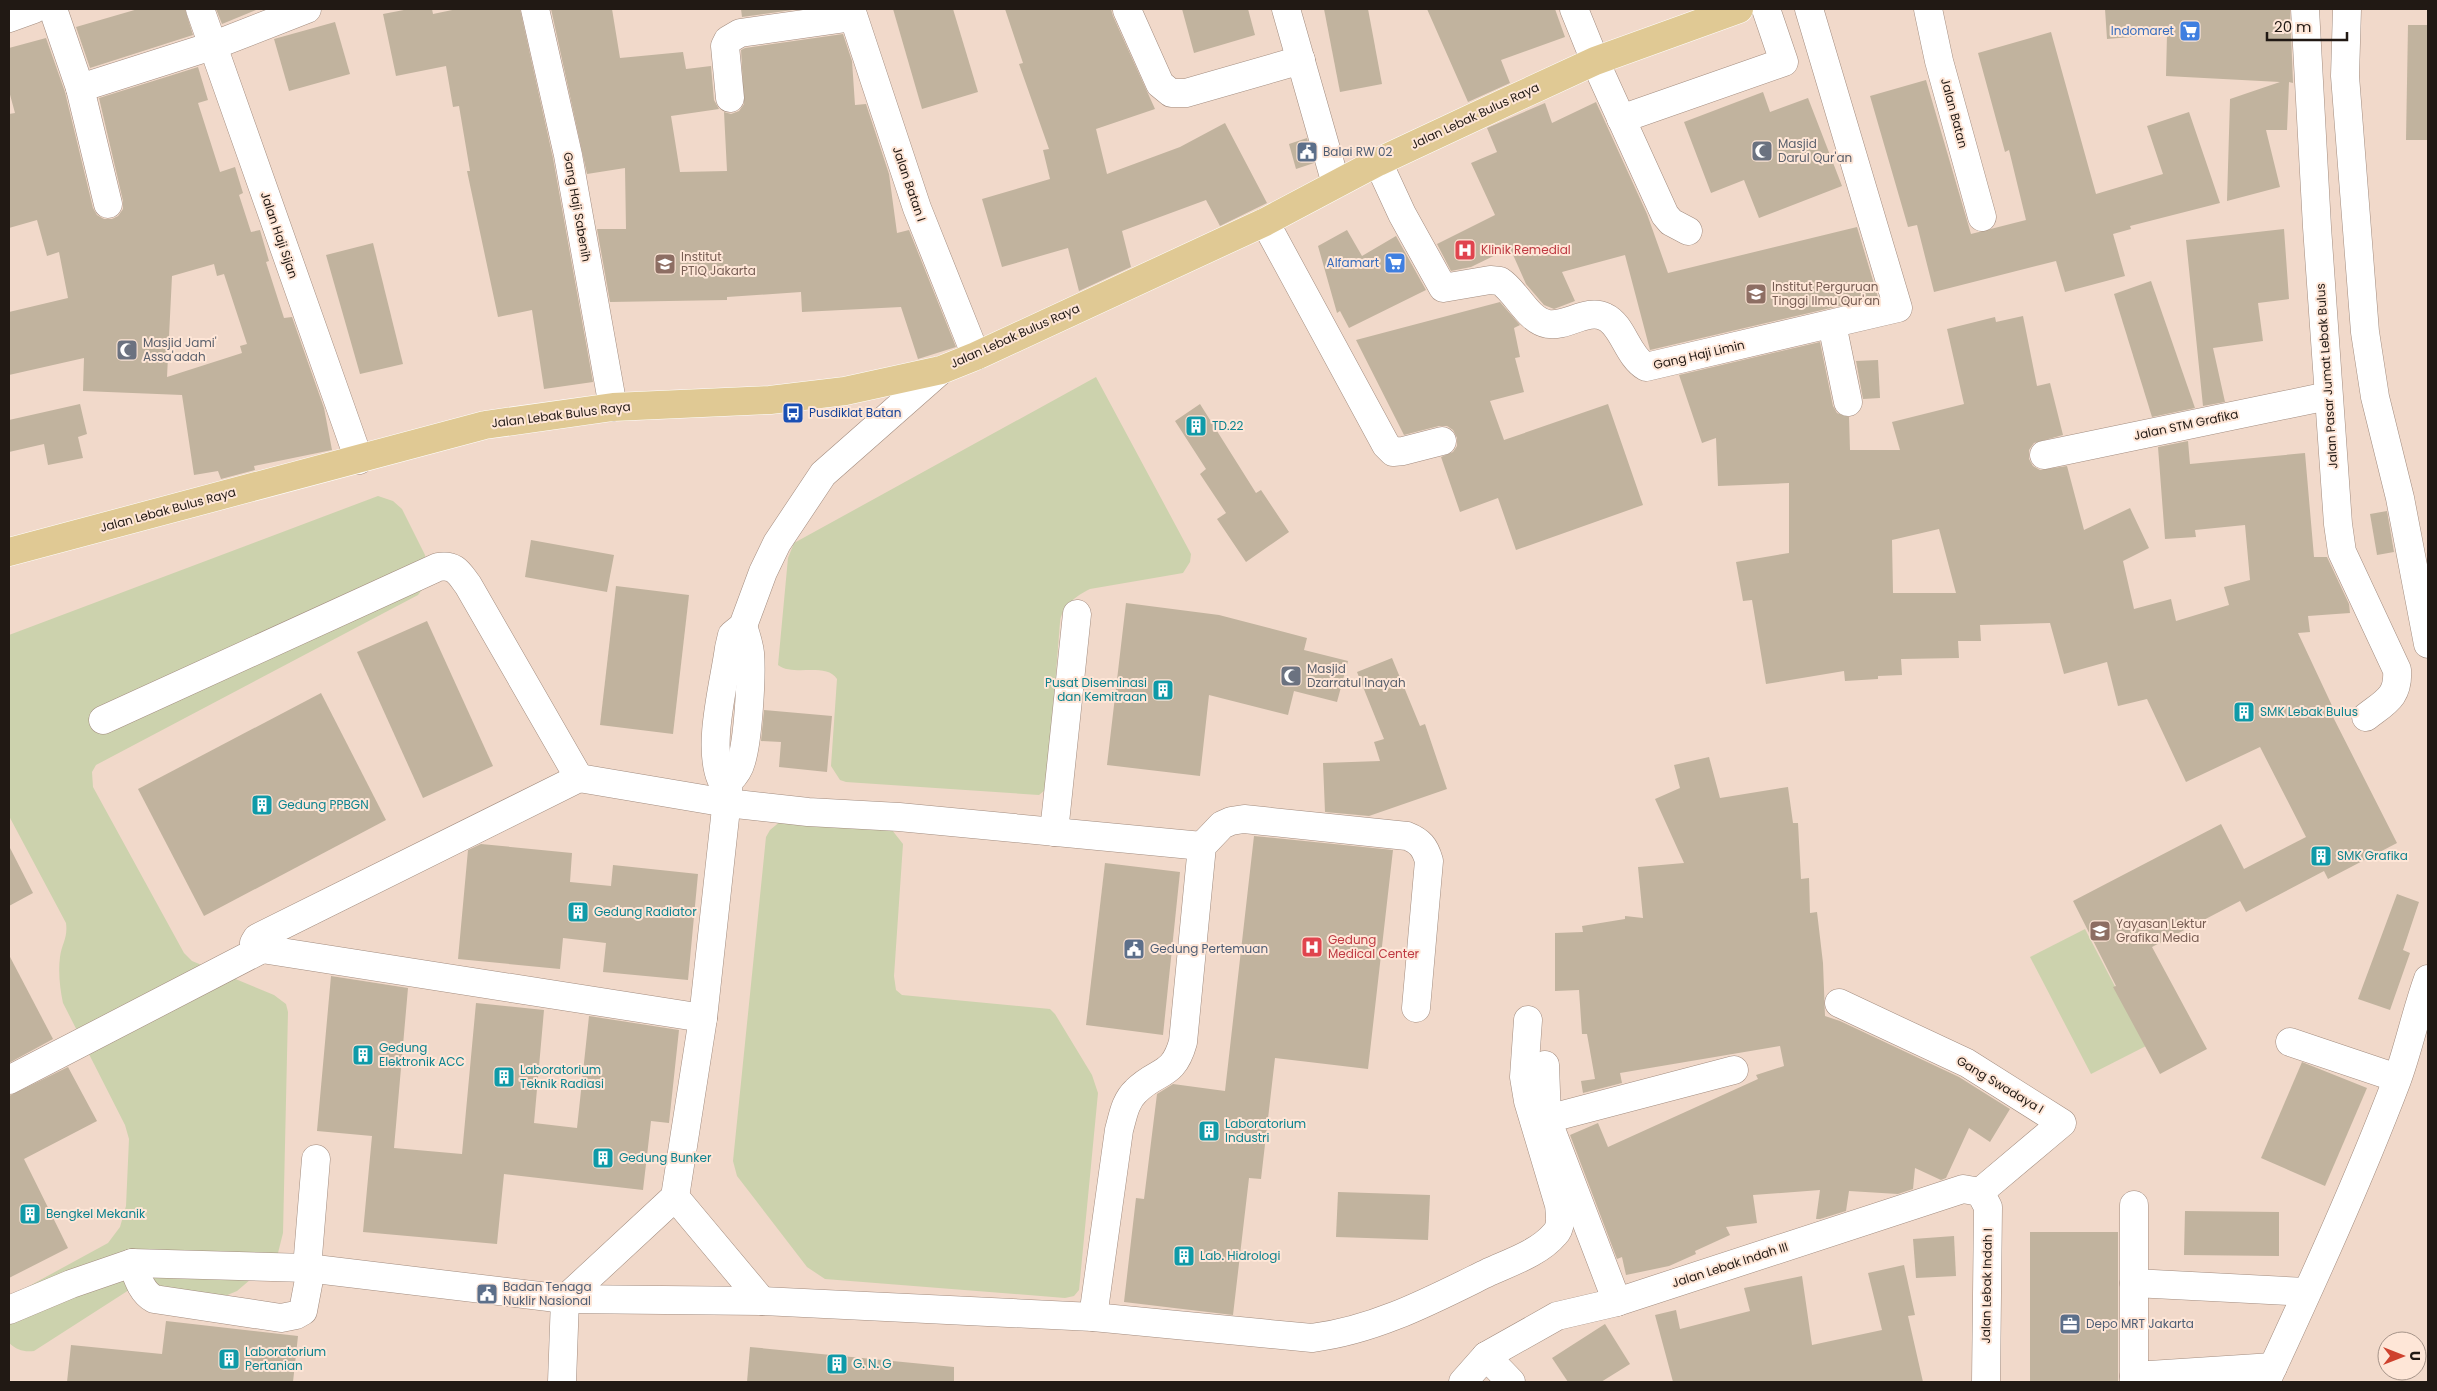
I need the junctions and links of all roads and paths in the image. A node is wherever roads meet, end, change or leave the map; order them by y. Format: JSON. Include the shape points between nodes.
{"nodes":[{"id":1,"x":34,"y":9,"type":"edge"},
{"id":2,"x":53,"y":9,"type":"edge"},
{"id":3,"x":200,"y":9,"type":"edge"},
{"id":4,"x":307,"y":9,"type":"edge"},
{"id":5,"x":535,"y":9,"type":"edge"},
{"id":6,"x":1286,"y":9,"type":"edge"},
{"id":7,"x":1574,"y":9,"type":"edge"},
{"id":8,"x":1739,"y":9,"type":"edge"},
{"id":9,"x":1766,"y":9,"type":"edge"},
{"id":10,"x":1809,"y":9,"type":"edge"},
{"id":11,"x":1928,"y":9,"type":"edge"},
{"id":12,"x":2305,"y":9,"type":"edge"},
{"id":13,"x":2347,"y":9,"type":"edge"},
{"id":14,"x":1127,"y":10,"type":"edge"},
{"id":15,"x":852,"y":13,"type":"edge"},
{"id":16,"x":9,"y":18,"type":"edge"},
{"id":17,"x":212,"y":46,"type":"junction"},
{"id":18,"x":1301,"y":60,"type":"junction"},
{"id":19,"x":1595,"y":62,"type":"junction"},
{"id":20,"x":80,"y":88,"type":"junction"},
{"id":21,"x":730,"y":98,"type":"dead end"},
{"id":22,"x":1621,"y":119,"type":"junction"},
{"id":23,"x":1378,"y":162,"type":"junction"},
{"id":24,"x":1336,"y":184,"type":"junction"},
{"id":25,"x":108,"y":204,"type":"dead end"},
{"id":26,"x":1982,"y":217,"type":"dead end"},
{"id":27,"x":1265,"y":222,"type":"junction"},
{"id":28,"x":1688,"y":231,"type":"dead end"},
{"id":29,"x":1832,"y":324,"type":"junction"},
{"id":30,"x":976,"y":356,"type":"junction"},
{"id":31,"x":941,"y":370,"type":"junction"},
{"id":32,"x":2328,"y":396,"type":"junction"},
{"id":33,"x":1848,"y":402,"type":"dead end"},
{"id":34,"x":613,"y":407,"type":"junction"},
{"id":35,"x":1442,"y":441,"type":"dead end"},
{"id":36,"x":2044,"y":455,"type":"dead end"},
{"id":37,"x":359,"y":460,"type":"junction"},
{"id":38,"x":9,"y":552,"type":"edge"},
{"id":39,"x":1077,"y":614,"type":"dead end"},
{"id":40,"x":2428,"y":644,"type":"edge"},
{"id":41,"x":2366,"y":717,"type":"dead end"},
{"id":42,"x":103,"y":720,"type":"dead end"},
{"id":43,"x":579,"y":778,"type":"junction"},
{"id":44,"x":728,"y":792,"type":"junction"},
{"id":45,"x":1054,"y":832,"type":"junction"},
{"id":46,"x":1202,"y":846,"type":"junction"},
{"id":47,"x":262,"y":949,"type":"junction"},
{"id":48,"x":2428,"y":979,"type":"edge"},
{"id":49,"x":1839,"y":1003,"type":"dead end"},
{"id":50,"x":1416,"y":1008,"type":"dead end"},
{"id":51,"x":702,"y":1018,"type":"junction"},
{"id":52,"x":1528,"y":1020,"type":"dead end"},
{"id":53,"x":2290,"y":1042,"type":"dead end"},
{"id":54,"x":1545,"y":1065,"type":"dead end"},
{"id":55,"x":1734,"y":1070,"type":"dead end"},
{"id":56,"x":2397,"y":1078,"type":"junction"},
{"id":57,"x":9,"y":1080,"type":"edge"},
{"id":58,"x":1547,"y":1118,"type":"junction"},
{"id":59,"x":316,"y":1159,"type":"dead end"},
{"id":60,"x":1980,"y":1192,"type":"junction"},
{"id":61,"x":675,"y":1197,"type":"junction"},
{"id":62,"x":2134,"y":1205,"type":"dead end"},
{"id":63,"x":132,"y":1263,"type":"junction"},
{"id":64,"x":309,"y":1268,"type":"junction"},
{"id":65,"x":2134,"y":1283,"type":"junction"},
{"id":66,"x":2306,"y":1292,"type":"junction"},
{"id":67,"x":565,"y":1299,"type":"junction"},
{"id":68,"x":762,"y":1301,"type":"junction"},
{"id":69,"x":1617,"y":1302,"type":"junction"},
{"id":70,"x":9,"y":1310,"type":"edge"},
{"id":71,"x":1093,"y":1317,"type":"junction"},
{"id":72,"x":1486,"y":1356,"type":"junction"},
{"id":73,"x":2270,"y":1375,"type":"edge"},
{"id":74,"x":2134,"y":1379,"type":"edge"},
{"id":75,"x":562,"y":1382,"type":"edge"},
{"id":76,"x":1463,"y":1382,"type":"edge"},
{"id":77,"x":1511,"y":1382,"type":"edge"},
{"id":78,"x":1986,"y":1382,"type":"edge"}],
"edges":[{"from":1,"to":16,"type":"street"},
{"from":2,"to":20,"type":"street"},
{"from":3,"to":17,"type":"street","name":"Jalan Haji Sijan"},
{"from":4,"to":17,"type":"street"},
{"from":5,"to":34,"type":"street","name":"Gang Haji Sabenih","via":[[568,156]]},
{"from":6,"to":18,"type":"street"},
{"from":7,"to":19,"type":"street"},
{"from":8,"to":19,"type":"main road","name":"Jalan Lebak Bulus Raya"},
{"from":9,"to":22,"type":"street","via":[[1784,62]]},
{"from":10,"to":29,"type":"street","name":"Gang Haji Limin","via":[[1898,308]]},
{"from":11,"to":26,"type":"street","name":"Jalan Batan"},
{"from":12,"to":32,"type":"street","name":"Jalan Pasar Jumat Lebak Bulus"},
{"from":13,"to":40,"type":"street","via":[[2345,76],[2365,332],[2375,397],[2400,498]]},
{"from":14,"to":18,"type":"street","via":[[1160,84],[1172,93],[1186,93]]},
{"from":15,"to":21,"type":"street","via":[[732,37],[726,46]]},
{"from":15,"to":30,"type":"street","name":"Jalan Batan I","via":[[917,208]]},
{"from":17,"to":20,"type":"street"},
{"from":17,"to":37,"type":"street","name":"Jalan Haji Sijan"},
{"from":18,"to":24,"type":"street"},
{"from":19,"to":22,"type":"street"},
{"from":19,"to":23,"type":"main road","name":"Jalan Lebak Bulus Raya"},
{"from":20,"to":25,"type":"street"},
{"from":22,"to":28,"type":"street","via":[[1665,215]]},
{"from":23,"to":24,"type":"main road","name":"Jalan Lebak Bulus Raya"},
{"from":23,"to":29,"type":"street","name":"Gang Haji Limin","via":[[1402,214],[1443,288],[1500,281],[1535,318],[1547,324],[1592,315],[1604,316],[1612,321],[1637,362],[1646,367]]},
{"from":24,"to":27,"type":"main road","name":"Jalan Lebak Bulus Raya"},
{"from":27,"to":30,"type":"main road","name":"Jalan Lebak Bulus Raya"},
{"from":27,"to":35,"type":"street","via":[[1386,445],[1393,452]]},
{"from":29,"to":33,"type":"street"},
{"from":30,"to":31,"type":"main road","name":"Jalan Lebak Bulus Raya"},
{"from":31,"to":34,"type":"main road","name":"Jalan Lebak Bulus Raya","via":[[806,396]]},
{"from":31,"to":44,"type":"street","via":[[822,474],[762,572],[743,626],[732,635],[729,648],[715,742],[717,769]]},
{"from":32,"to":36,"type":"street","name":"Jalan STM Grafika"},
{"from":32,"to":41,"type":"street","name":"Jalan Pasar Jumat Lebak Bulus","via":[[2342,552],[2397,670],[2397,686],[2393,694]]},
{"from":34,"to":37,"type":"main road","name":"Jalan Lebak Bulus Raya","via":[[485,425]]},
{"from":37,"to":38,"type":"main road","name":"Jalan Lebak Bulus Raya"},
{"from":39,"to":45,"type":"street"},
{"from":42,"to":43,"type":"street","via":[[438,567],[447,566],[456,569],[468,585]]},
{"from":43,"to":44,"type":"street"},
{"from":43,"to":47,"type":"street","via":[[258,938],[254,946]]},
{"from":44,"to":45,"type":"street","via":[[808,812]]},
{"from":44,"to":51,"type":"street"},
{"from":45,"to":46,"type":"street"},
{"from":46,"to":50,"type":"street","via":[[1230,821],[1256,819],[1406,836],[1419,842],[1429,861]]},
{"from":46,"to":71,"type":"street","via":[[1183,1042],[1174,1065],[1135,1091],[1126,1104],[1118,1130]]},
{"from":47,"to":51,"type":"street"},
{"from":47,"to":57,"type":"street"},
{"from":48,"to":56,"type":"street"},
{"from":49,"to":60,"type":"street","name":"Gang Swadaya I","via":[[1967,1063],[2062,1123]]},
{"from":51,"to":61,"type":"street"},
{"from":52,"to":71,"type":"street","via":[[1524,1077],[1560,1219],[1557,1232],[1538,1249],[1404,1313],[1343,1334],[1312,1338]]},
{"from":53,"to":56,"type":"street"},
{"from":54,"to":58,"type":"street"},
{"from":55,"to":58,"type":"street"},
{"from":56,"to":66,"type":"street"},
{"from":58,"to":69,"type":"street"},
{"from":59,"to":64,"type":"street"},
{"from":60,"to":69,"type":"street","name":"Jalan Lebak Indah III","via":[[1963,1189]]},
{"from":60,"to":78,"type":"street","name":"Jalan Lebak Indah I","via":[[1988,1207]]},
{"from":61,"to":67,"type":"street"},
{"from":61,"to":68,"type":"street"},
{"from":62,"to":65,"type":"street"},
{"from":63,"to":64,"type":"street"},
{"from":63,"to":64,"type":"street","via":[[147,1294],[154,1299],[281,1318],[303,1311]]},
{"from":63,"to":70,"type":"street"},
{"from":64,"to":67,"type":"street"},
{"from":65,"to":66,"type":"street"},
{"from":65,"to":74,"type":"street"},
{"from":66,"to":73,"type":"street"},
{"from":67,"to":68,"type":"street"},
{"from":67,"to":75,"type":"street"},
{"from":68,"to":71,"type":"street"},
{"from":69,"to":72,"type":"street","name":"Jalan Lebak Indah III","via":[[1557,1316]]},
{"from":72,"to":76,"type":"street","name":"Jalan Lebak Indah III"},
{"from":72,"to":77,"type":"street"},
{"from":73,"to":74,"type":"street"}]}
